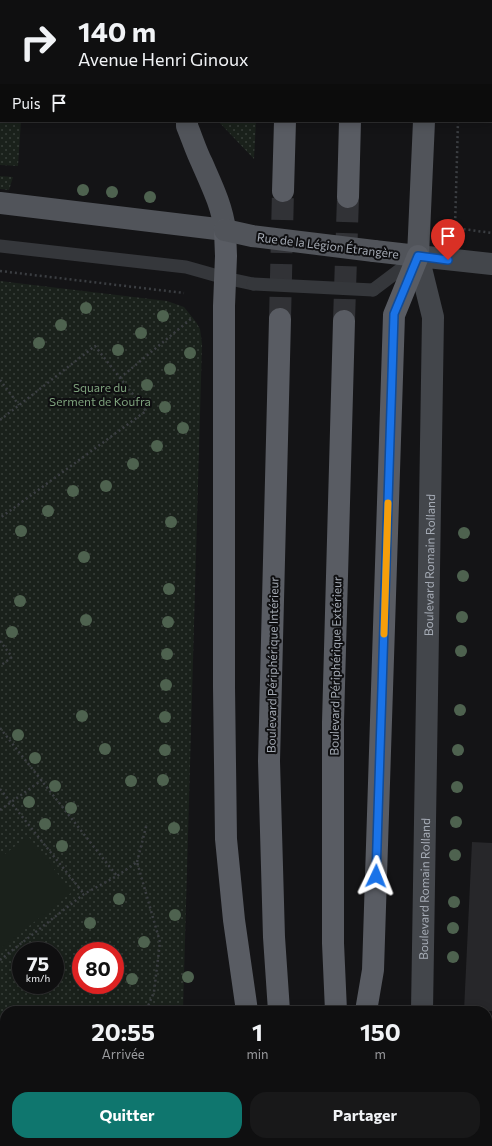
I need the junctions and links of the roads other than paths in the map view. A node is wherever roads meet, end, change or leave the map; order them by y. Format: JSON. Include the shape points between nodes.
{"nodes":[{"id":1,"x":186,"y":122,"type":"edge"},
{"id":2,"x":285,"y":122,"type":"edge"},
{"id":3,"x":350,"y":122,"type":"edge"},
{"id":4,"x":424,"y":122,"type":"edge"},
{"id":5,"x":283,"y":192,"type":"tunnel mouth"},
{"id":6,"x":348,"y":197,"type":"tunnel mouth"},
{"id":7,"x":0,"y":202,"type":"edge"},
{"id":8,"x":225,"y":230,"type":"junction"},
{"id":9,"x":0,"y":246,"type":"edge"},
{"id":10,"x":418,"y":256,"type":"junction"},
{"id":11,"x":492,"y":264,"type":"edge"},
{"id":12,"x":225,"y":278,"type":"junction"},
{"id":13,"x":280,"y":318,"type":"tunnel mouth"},
{"id":14,"x":344,"y":321,"type":"tunnel mouth"},
{"id":15,"x":246,"y":1006,"type":"edge"},
{"id":16,"x":279,"y":1006,"type":"edge"},
{"id":17,"x":336,"y":1006,"type":"edge"},
{"id":18,"x":367,"y":1006,"type":"edge"},
{"id":19,"x":422,"y":1006,"type":"edge"}],
"edges":[{"from":1,"to":8,"type":"main road","via":[[219,201]]},
{"from":2,"to":5,"type":"highway"},
{"from":3,"to":6,"type":"highway"},
{"from":4,"to":10,"type":"main road","name":"Boulevard Romain Rolland"},
{"from":7,"to":8,"type":"main road","name":"Rue de la Légion Étrangère"},
{"from":8,"to":10,"type":"main road","name":"Rue de la Légion Étrangère","bridge":true,"via":[[252,236]]},
{"from":8,"to":12,"type":"highway"},
{"from":9,"to":12,"type":"lane","name":"Rue de la Légion Étrangère","via":[[186,267]]},
{"from":10,"to":11,"type":"main road"},
{"from":10,"to":12,"type":"lane","name":"Rue de la Légion Étrangère","bridge":true,"via":[[373,290],[253,284]]},
{"from":10,"to":18,"type":"highway","via":[[394,314],[373,970]]},
{"from":10,"to":19,"type":"main road","name":"Boulevard Romain Rolland","via":[[434,324]]},
{"from":12,"to":15,"type":"highway","via":[[226,839]]},
{"from":13,"to":16,"type":"highway","name":"Boulevard Périphérique Intérieur","via":[[269,761]]},
{"from":14,"to":17,"type":"highway","name":"Boulevard Périphérique Extérieur","via":[[333,722],[332,944]]}]}
